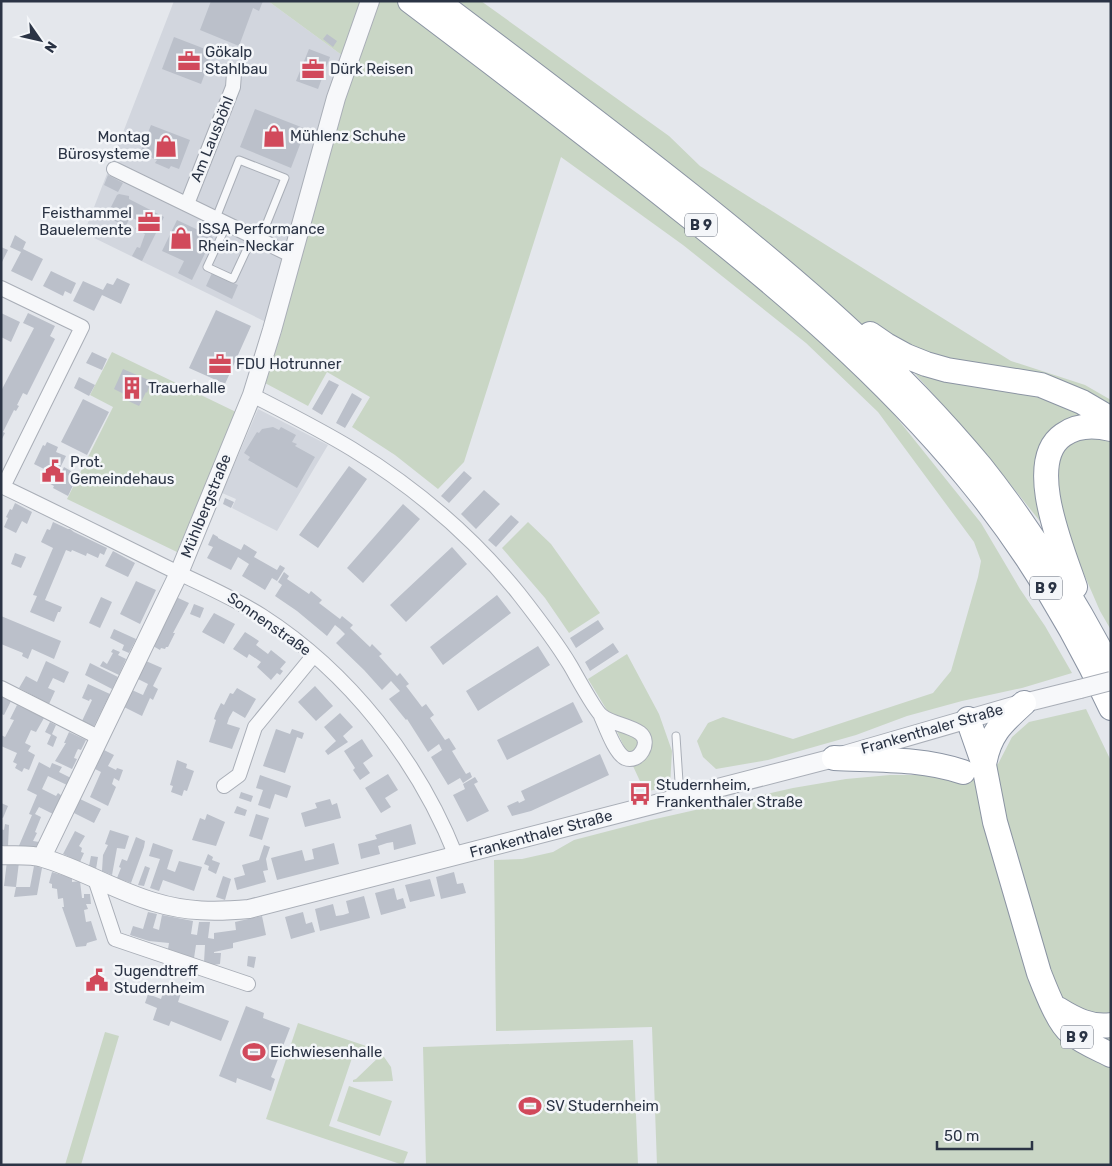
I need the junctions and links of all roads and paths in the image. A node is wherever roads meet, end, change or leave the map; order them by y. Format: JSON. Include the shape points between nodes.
{"nodes":[{"id":1,"x":370,"y":1,"type":"edge"},
{"id":2,"x":410,"y":1,"type":"edge"},
{"id":3,"x":438,"y":1,"type":"edge"},
{"id":4,"x":234,"y":72,"type":"dead end"},
{"id":5,"x":114,"y":169,"type":"dead end"},
{"id":6,"x":186,"y":204,"type":"junction"},
{"id":7,"x":221,"y":221,"type":"junction"},
{"id":8,"x":256,"y":238,"type":"junction"},
{"id":9,"x":293,"y":256,"type":"junction"},
{"id":10,"x":1,"y":288,"type":"edge"},
{"id":11,"x":822,"y":304,"type":"junction"},
{"id":12,"x":252,"y":395,"type":"junction"},
{"id":13,"x":1111,"y":419,"type":"edge"},
{"id":14,"x":1111,"y":429,"type":"edge"},
{"id":15,"x":2,"y":486,"type":"edge"},
{"id":16,"x":179,"y":574,"type":"junction"},
{"id":17,"x":1086,"y":622,"type":"junction"},
{"id":18,"x":314,"y":655,"type":"junction"},
{"id":19,"x":1111,"y":670,"type":"edge"},
{"id":20,"x":1111,"y":681,"type":"edge"},
{"id":21,"x":1,"y":688,"type":"edge"},
{"id":22,"x":1024,"y":703,"type":"junction"},
{"id":23,"x":1111,"y":708,"type":"edge"},
{"id":24,"x":601,"y":716,"type":"dead end"},
{"id":25,"x":964,"y":720,"type":"junction"},
{"id":26,"x":676,"y":736,"type":"dead end"},
{"id":27,"x":100,"y":738,"type":"junction"},
{"id":28,"x":834,"y":758,"type":"junction"},
{"id":29,"x":974,"y":768,"type":"junction"},
{"id":30,"x":224,"y":786,"type":"dead end"},
{"id":31,"x":680,"y":797,"type":"junction"},
{"id":32,"x":1,"y":855,"type":"edge"},
{"id":33,"x":456,"y":856,"type":"junction"},
{"id":34,"x":42,"y":857,"type":"junction"},
{"id":35,"x":95,"y":879,"type":"junction"},
{"id":36,"x":248,"y":984,"type":"dead end"},
{"id":37,"x":1054,"y":1006,"type":"junction"},
{"id":38,"x":1111,"y":1025,"type":"edge"},
{"id":39,"x":1111,"y":1055,"type":"edge"}],
"edges":[{"from":1,"to":9,"type":"street","name":"Mühlbergstraße","via":[[342,79]]},
{"from":2,"to":23,"type":"highway","number":"B 9","via":[[732,250],[874,376],[931,435],[995,513],[1045,586]]},
{"from":3,"to":11,"type":"highway","number":"B 9","via":[[750,242]]},
{"from":4,"to":6,"type":"street","name":"Am Lausböhl","via":[[233,88]]},
{"from":5,"to":6,"type":"street"},
{"from":6,"to":7,"type":"street"},
{"from":7,"to":8,"type":"street"},
{"from":7,"to":8,"type":"lane","via":[[207,267],[232,279]]},
{"from":7,"to":8,"type":"lane","via":[[239,160],[285,178]]},
{"from":8,"to":9,"type":"street"},
{"from":9,"to":12,"type":"street","name":"Mühlbergstraße"},
{"from":10,"to":15,"type":"street","via":[[82,327]]},
{"from":11,"to":13,"type":"highway","via":[[886,345],[926,364],[1041,385],[1082,402]]},
{"from":11,"to":17,"type":"highway","number":"B 9","via":[[887,365],[982,468],[1033,538]]},
{"from":12,"to":16,"type":"street","name":"Mühlbergstraße"},
{"from":12,"to":24,"type":"street","via":[[322,431],[385,471],[473,544],[531,610]]},
{"from":14,"to":17,"type":"highway","number":"B 9","via":[[1099,426],[1067,432],[1049,451],[1045,465],[1046,492],[1053,519]]},
{"from":15,"to":16,"type":"street","name":"Sonnenstraße"},
{"from":16,"to":18,"type":"street","name":"Sonnenstraße","via":[[232,598]]},
{"from":16,"to":27,"type":"street","name":"Mühlbergstraße"},
{"from":17,"to":19,"type":"highway","number":"B 9"},
{"from":18,"to":30,"type":"street","via":[[255,727],[239,775]]},
{"from":18,"to":33,"type":"street","name":"Sonnenstraße","via":[[363,704],[389,736],[422,786]]},
{"from":20,"to":22,"type":"street","name":"Frankenthaler Straße","bridge":true},
{"from":21,"to":27,"type":"street"},
{"from":22,"to":25,"type":"street","name":"Frankenthaler Straße"},
{"from":22,"to":29,"type":"highway","via":[[994,733]]},
{"from":25,"to":28,"type":"street","name":"Frankenthaler Straße"},
{"from":25,"to":29,"type":"highway","number":"B 9"},
{"from":26,"to":31,"type":"lane"},
{"from":27,"to":34,"type":"street","name":"Mühlbergstraße"},
{"from":28,"to":29,"type":"highway"},
{"from":28,"to":31,"type":"street","name":"Frankenthaler Straße"},
{"from":29,"to":37,"type":"highway","number":"B 9","via":[[995,822],[1038,973]]},
{"from":31,"to":33,"type":"street","name":"Frankenthaler Straße"},
{"from":32,"to":34,"type":"street","name":"Frankenthaler Straße"},
{"from":33,"to":35,"type":"street","name":"Frankenthaler Straße","via":[[249,908],[216,912],[154,902]]},
{"from":34,"to":35,"type":"street","name":"Frankenthaler Straße"},
{"from":35,"to":36,"type":"street","via":[[115,939]]},
{"from":37,"to":38,"type":"highway","number":"B 9","via":[[1085,1023]]},
{"from":37,"to":39,"type":"highway","number":"B 9","via":[[1068,1031]]}]}
